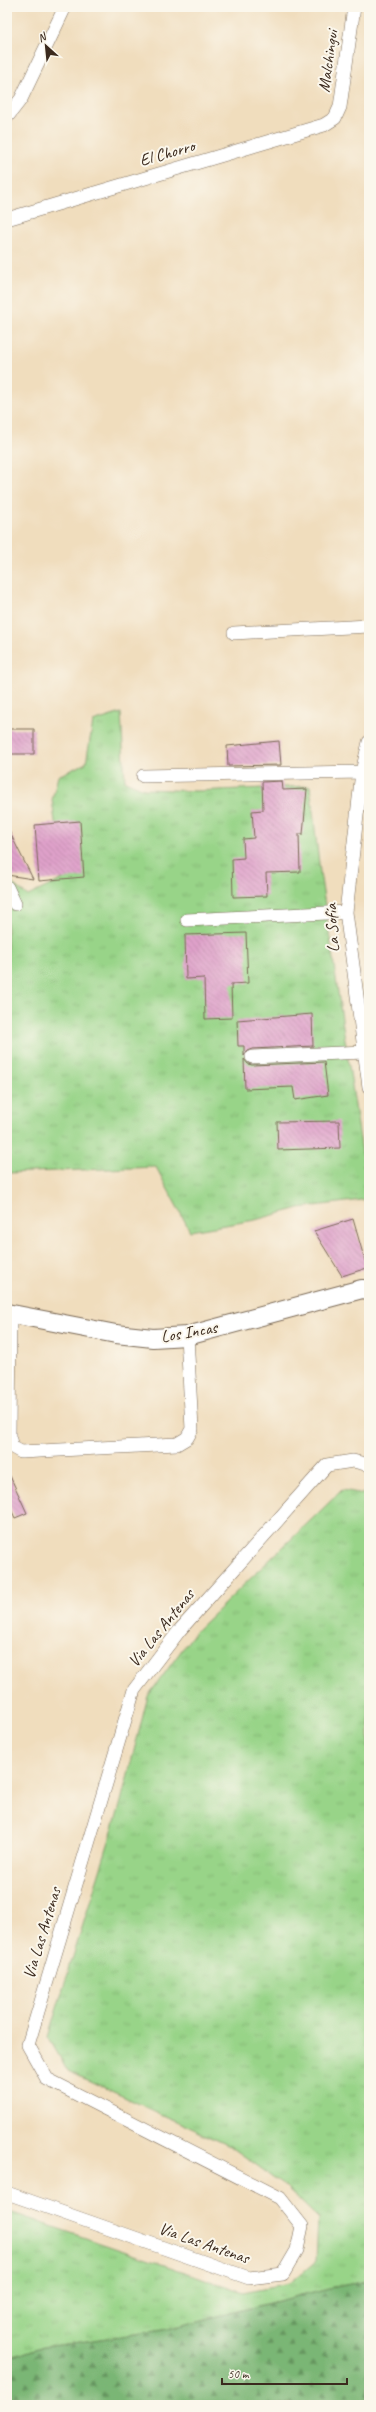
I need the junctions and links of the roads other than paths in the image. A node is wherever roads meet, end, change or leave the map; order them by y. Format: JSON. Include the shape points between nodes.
{"nodes":[{"id":1,"x":65,"y":7,"type":"edge"},
{"id":2,"x":354,"y":7,"type":"edge"},
{"id":3,"x":7,"y":117,"type":"edge"},
{"id":4,"x":335,"y":118,"type":"joint"},
{"id":5,"x":7,"y":219,"type":"edge"},
{"id":6,"x":369,"y":626,"type":"edge"},
{"id":7,"x":234,"y":633,"type":"dead end"},
{"id":8,"x":369,"y":742,"type":"edge"},
{"id":9,"x":362,"y":772,"type":"junction"},
{"id":10,"x":144,"y":776,"type":"dead end"},
{"id":11,"x":7,"y":887,"type":"edge"},
{"id":12,"x":15,"y":904,"type":"dead end"},
{"id":13,"x":346,"y":912,"type":"junction"},
{"id":14,"x":187,"y":920,"type":"dead end"},
{"id":15,"x":364,"y":1052,"type":"junction"},
{"id":16,"x":252,"y":1057,"type":"dead end"},
{"id":17,"x":369,"y":1087,"type":"edge"},
{"id":18,"x":369,"y":1290,"type":"edge"},
{"id":19,"x":9,"y":1313,"type":"edge"},
{"id":20,"x":187,"y":1336,"type":"junction"},
{"id":21,"x":369,"y":1465,"type":"edge"},
{"id":22,"x":7,"y":2194,"type":"edge"}],
"edges":[{"from":1,"to":3,"type":"street","via":[[21,99]]},
{"from":2,"to":4,"type":"street","name":"Malchingui","via":[[340,107]]},
{"from":4,"to":5,"type":"street","name":"El Chorro","via":[[324,125]]},
{"from":6,"to":7,"type":"street"},
{"from":8,"to":9,"type":"street","name":"La Sofía"},
{"from":9,"to":10,"type":"street"},
{"from":9,"to":13,"type":"street","name":"La Sofía"},
{"from":11,"to":12,"type":"street"},
{"from":13,"to":14,"type":"street"},
{"from":13,"to":15,"type":"street","name":"La Sofía"},
{"from":15,"to":16,"type":"street"},
{"from":15,"to":17,"type":"street","name":"La Sofía"},
{"from":18,"to":20,"type":"street","name":"Los Incas","via":[[362,1289]]},
{"from":19,"to":20,"type":"street","name":"Los Incas","via":[[116,1334],[153,1338]]},
{"from":19,"to":20,"type":"street","via":[[9,1436],[12,1447],[21,1452],[177,1444],[187,1438],[192,1429]]},
{"from":21,"to":22,"type":"street","name":"Via Las Antenas","via":[[353,1462],[327,1465],[179,1631],[134,1690],[28,2045],[47,2079],[280,2198],[302,2226],[297,2250],[283,2274],[249,2278]]}]}
